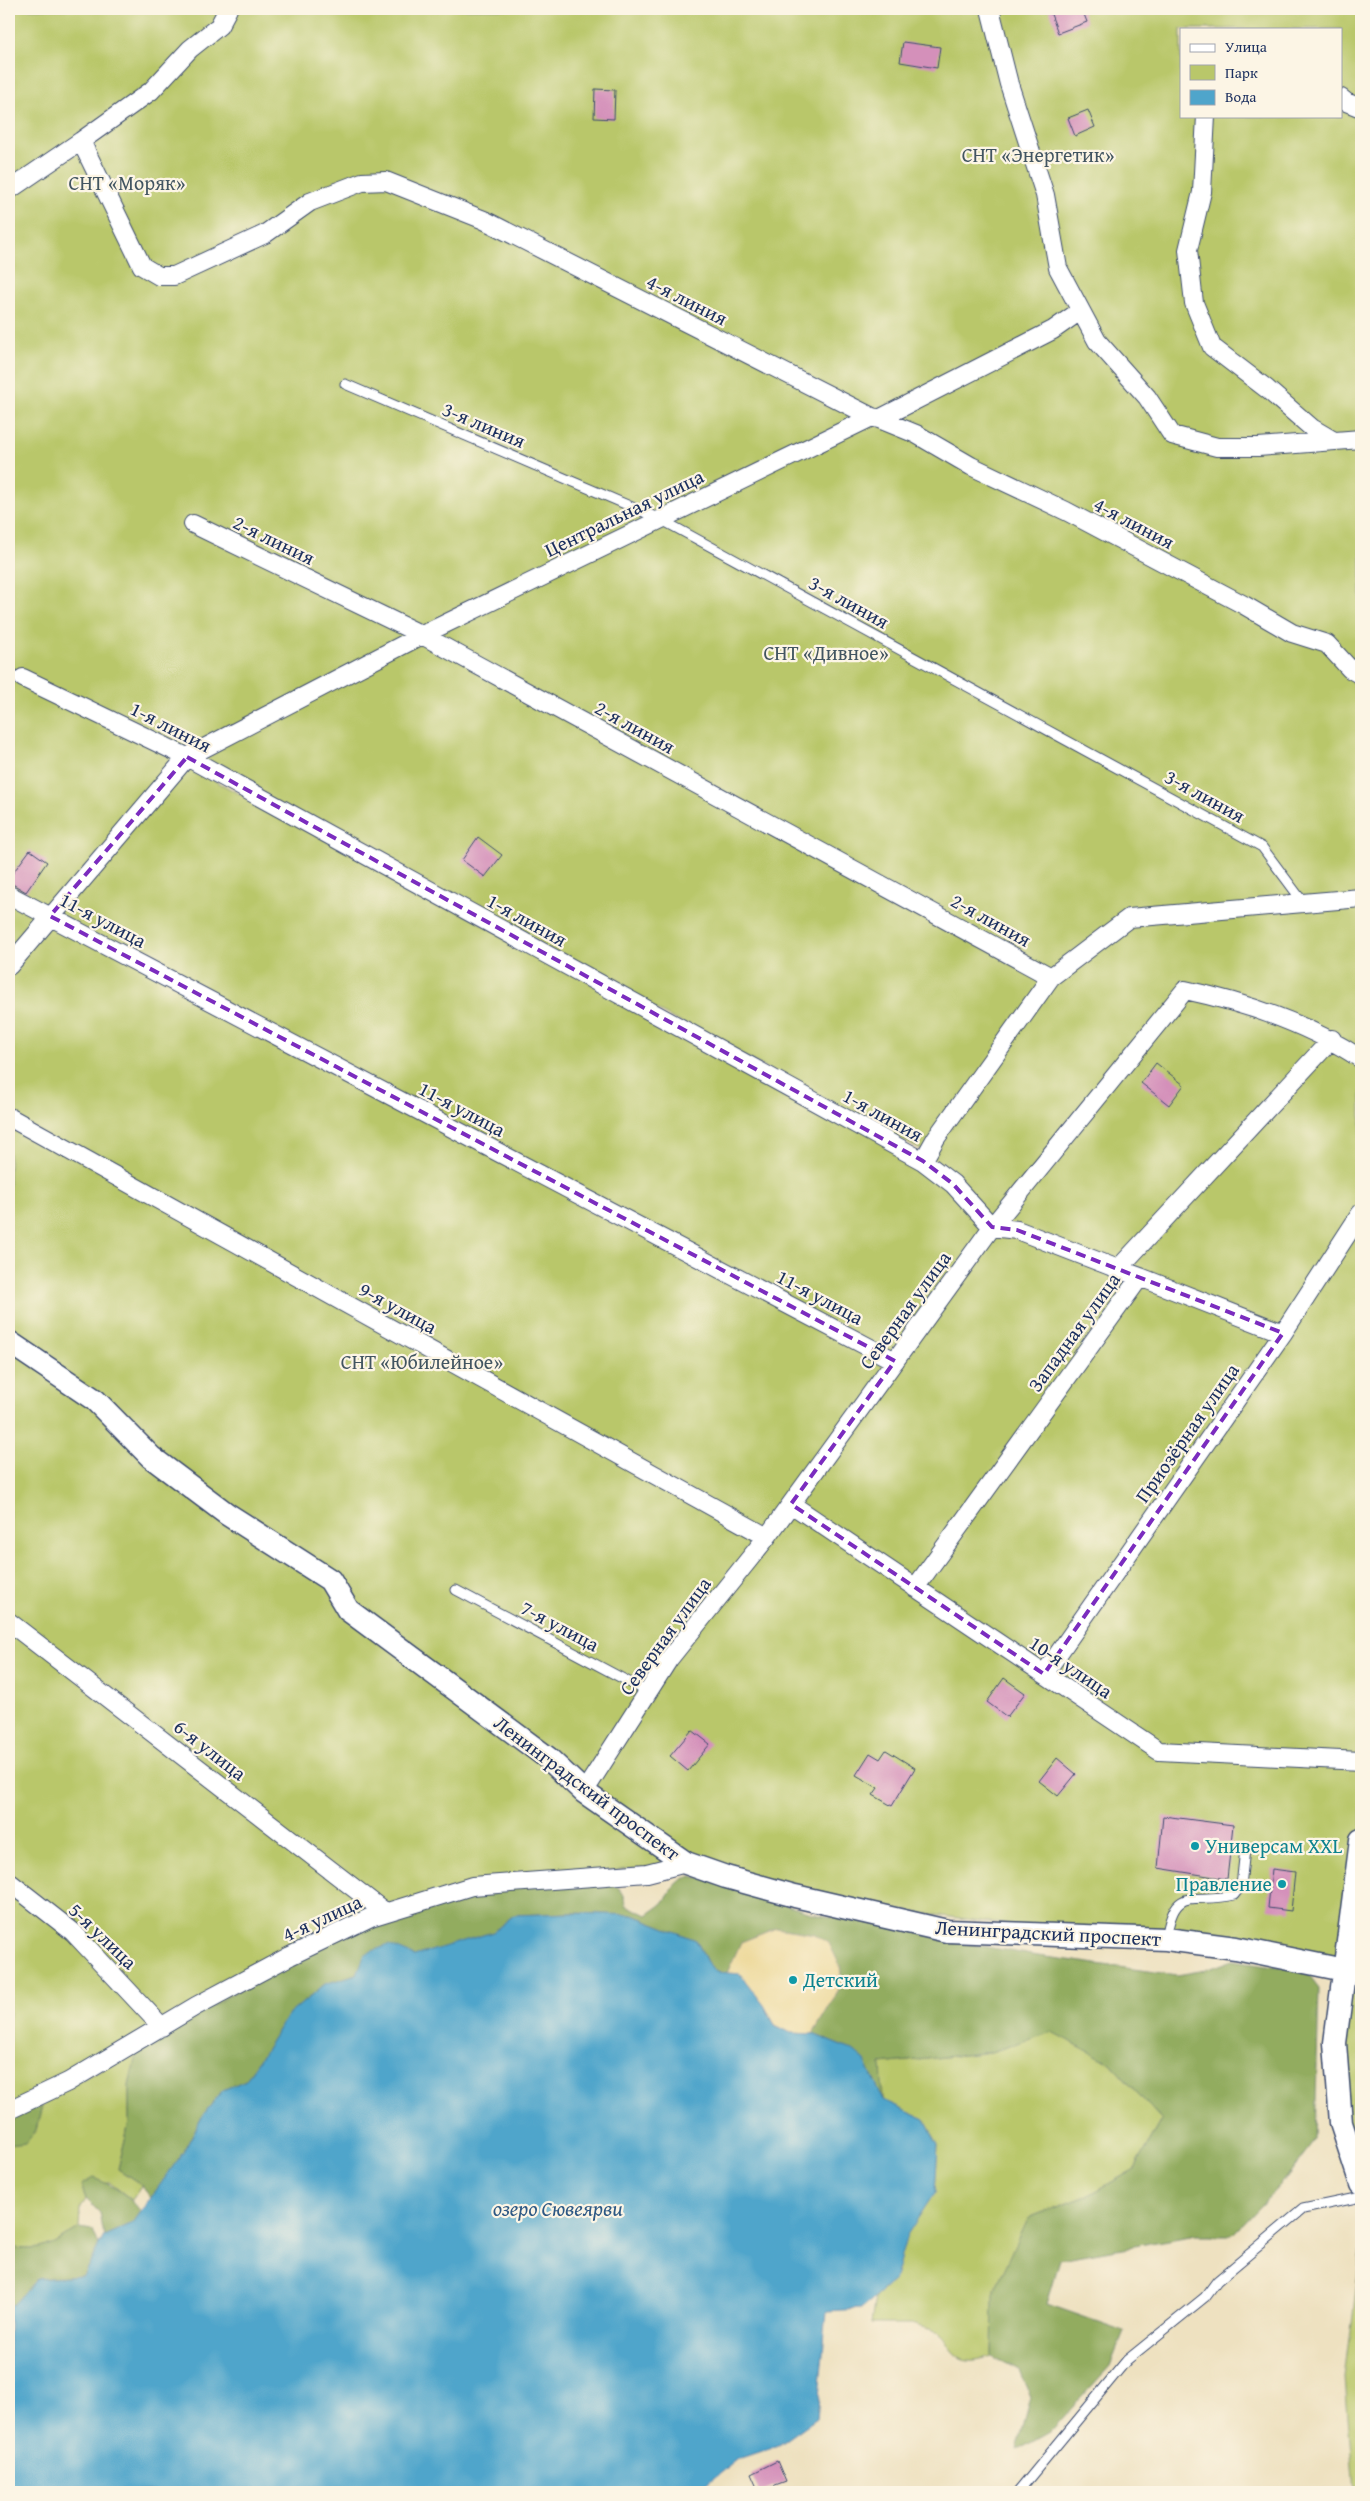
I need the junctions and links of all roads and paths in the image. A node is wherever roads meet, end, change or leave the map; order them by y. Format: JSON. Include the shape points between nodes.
{"nodes":[{"id":1,"x":228,"y":9,"type":"edge"},
{"id":2,"x":990,"y":9,"type":"edge"},
{"id":3,"x":1342,"y":99,"type":"edge"},
{"id":4,"x":1361,"y":108,"type":"edge"},
{"id":5,"x":1206,"y":118,"type":"edge"},
{"id":6,"x":81,"y":141,"type":"junction"},
{"id":7,"x":9,"y":190,"type":"edge"},
{"id":8,"x":1080,"y":311,"type":"junction"},
{"id":9,"x":345,"y":384,"type":"dead end"},
{"id":10,"x":876,"y":418,"type":"junction"},
{"id":11,"x":1361,"y":439,"type":"edge"},
{"id":12,"x":1334,"y":441,"type":"junction"},
{"id":13,"x":660,"y":519,"type":"junction"},
{"id":14,"x":193,"y":524,"type":"dead end"},
{"id":15,"x":422,"y":635,"type":"junction"},
{"id":16,"x":1361,"y":675,"type":"edge"},
{"id":17,"x":23,"y":678,"type":"dead end"},
{"id":18,"x":187,"y":757,"type":"junction"},
{"id":19,"x":9,"y":894,"type":"edge"},
{"id":20,"x":1361,"y":898,"type":"edge"},
{"id":21,"x":1303,"y":902,"type":"junction"},
{"id":22,"x":50,"y":916,"type":"junction"},
{"id":23,"x":9,"y":966,"type":"edge"},
{"id":24,"x":1050,"y":977,"type":"junction"},
{"id":25,"x":1332,"y":1039,"type":"junction"},
{"id":26,"x":1361,"y":1058,"type":"edge"},
{"id":27,"x":9,"y":1117,"type":"edge"},
{"id":28,"x":923,"y":1161,"type":"junction"},
{"id":29,"x":1361,"y":1213,"type":"edge"},
{"id":30,"x":992,"y":1227,"type":"junction"},
{"id":31,"x":1118,"y":1269,"type":"junction"},
{"id":32,"x":1140,"y":1277,"type":"junction"},
{"id":33,"x":1283,"y":1333,"type":"junction"},
{"id":34,"x":9,"y":1342,"type":"edge"},
{"id":35,"x":895,"y":1361,"type":"junction"},
{"id":36,"x":791,"y":1504,"type":"junction"},
{"id":37,"x":767,"y":1536,"type":"junction"},
{"id":38,"x":915,"y":1588,"type":"junction"},
{"id":39,"x":456,"y":1590,"type":"dead end"},
{"id":40,"x":9,"y":1622,"type":"edge"},
{"id":41,"x":1044,"y":1674,"type":"junction"},
{"id":42,"x":648,"y":1692,"type":"junction"},
{"id":43,"x":1361,"y":1761,"type":"edge"},
{"id":44,"x":584,"y":1792,"type":"junction"},
{"id":45,"x":1361,"y":1840,"type":"edge"},
{"id":46,"x":1245,"y":1849,"type":"dead end"},
{"id":47,"x":686,"y":1862,"type":"junction"},
{"id":48,"x":9,"y":1882,"type":"edge"},
{"id":49,"x":385,"y":1912,"type":"junction"},
{"id":50,"x":1166,"y":1939,"type":"junction"},
{"id":51,"x":1353,"y":1971,"type":"edge"},
{"id":52,"x":162,"y":2027,"type":"junction"},
{"id":53,"x":9,"y":2110,"type":"edge"},
{"id":54,"x":1361,"y":2184,"type":"edge"},
{"id":55,"x":1361,"y":2197,"type":"edge"},
{"id":56,"x":1018,"y":2492,"type":"edge"}],
"edges":[{"from":1,"to":6,"type":"street","via":[[218,26],[190,48],[151,91]]},
{"from":2,"to":8,"type":"street","via":[[1009,84],[1045,195],[1058,268]]},
{"from":3,"to":4,"type":"street"},
{"from":5,"to":12,"type":"street","via":[[1202,192],[1188,250],[1194,303],[1212,347],[1312,428]]},
{"from":6,"to":7,"type":"street"},
{"from":6,"to":10,"type":"street","name":"4-я линия","via":[[142,266],[159,276],[174,276],[265,234],[310,202],[362,182],[386,181],[484,220]]},
{"from":8,"to":10,"type":"street","name":"Центральная улица","via":[[1053,330]]},
{"from":8,"to":12,"type":"street","via":[[1097,341],[1147,396],[1172,435],[1217,447]]},
{"from":9,"to":13,"type":"lane","name":"3-я линия"},
{"from":10,"to":13,"type":"street","name":"Центральная улица"},
{"from":10,"to":16,"type":"street","name":"4-я линия","via":[[916,434],[971,466],[1066,511],[1292,633],[1327,644],[1350,669]]},
{"from":11,"to":12,"type":"street"},
{"from":13,"to":15,"type":"street","name":"Центральная улица"},
{"from":13,"to":21,"type":"lane","name":"3-я линия","via":[[1262,847]]},
{"from":14,"to":15,"type":"street","name":"2-я линия"},
{"from":15,"to":18,"type":"street","name":"Центральная улица"},
{"from":15,"to":24,"type":"street","name":"2-я линия"},
{"from":17,"to":18,"type":"street","name":"1-я линия"},
{"from":18,"to":22,"type":"street"},
{"from":18,"to":28,"type":"street","name":"1-я линия"},
{"from":19,"to":22,"type":"street","name":"11-я улица"},
{"from":20,"to":21,"type":"street"},
{"from":21,"to":24,"type":"street","via":[[1129,918]]},
{"from":22,"to":23,"type":"street"},
{"from":22,"to":35,"type":"street","name":"11-я улица"},
{"from":24,"to":28,"type":"street"},
{"from":25,"to":26,"type":"street"},
{"from":25,"to":30,"type":"street","name":"Северная улица","via":[[1230,999],[1185,990]]},
{"from":25,"to":31,"type":"street","name":"Западная улица"},
{"from":27,"to":37,"type":"street","name":"9-я улица"},
{"from":28,"to":30,"type":"street","name":"1-я линия","via":[[953,1184]]},
{"from":29,"to":33,"type":"street","name":"Приозёрная улица"},
{"from":30,"to":31,"type":"street","via":[[1017,1230]]},
{"from":30,"to":35,"type":"street","name":"Северная улица"},
{"from":31,"to":32,"type":"street","name":"Западная улица"},
{"from":32,"to":33,"type":"street"},
{"from":32,"to":38,"type":"street","name":"Западная улица"},
{"from":33,"to":41,"type":"street","name":"Приозёрная улица"},
{"from":34,"to":44,"type":"street","name":"Ленинградский проспект","via":[[95,1400],[151,1457],[227,1514],[330,1580],[348,1610],[548,1758]]},
{"from":35,"to":36,"type":"street","name":"Северная улица"},
{"from":36,"to":37,"type":"street","name":"Северная улица"},
{"from":36,"to":38,"type":"street","name":"10-я улица"},
{"from":37,"to":42,"type":"street","name":"Северная улица","via":[[669,1658]]},
{"from":38,"to":41,"type":"street","name":"10-я улица"},
{"from":39,"to":42,"type":"lane","name":"7-я улица"},
{"from":40,"to":49,"type":"street","name":"6-я улица"},
{"from":41,"to":43,"type":"street","name":"10-я улица","via":[[1159,1751]]},
{"from":42,"to":44,"type":"street","name":"Северная улица"},
{"from":44,"to":47,"type":"street","name":"Ленинградский проспект"},
{"from":45,"to":51,"type":"street"},
{"from":46,"to":50,"type":"lane","via":[[1241,1886],[1234,1895],[1187,1899],[1175,1906]]},
{"from":47,"to":49,"type":"street","name":"4-я улица","via":[[647,1873],[472,1886]]},
{"from":47,"to":50,"type":"street","name":"Ленинградский проспект","via":[[795,1896],[947,1931]]},
{"from":48,"to":52,"type":"street","name":"5-я улица","via":[[73,1932]]},
{"from":49,"to":52,"type":"street","name":"4-я улица","via":[[290,1956]]},
{"from":50,"to":51,"type":"street","name":"Ленинградский проспект","via":[[1236,1948]]},
{"from":51,"to":54,"type":"street","via":[[1335,2043],[1340,2123]]},
{"from":52,"to":53,"type":"street","name":"4-я улица","via":[[68,2082]]},
{"from":55,"to":56,"type":"lane","via":[[1303,2210],[1217,2281],[1205,2297],[1127,2360]]}]}
